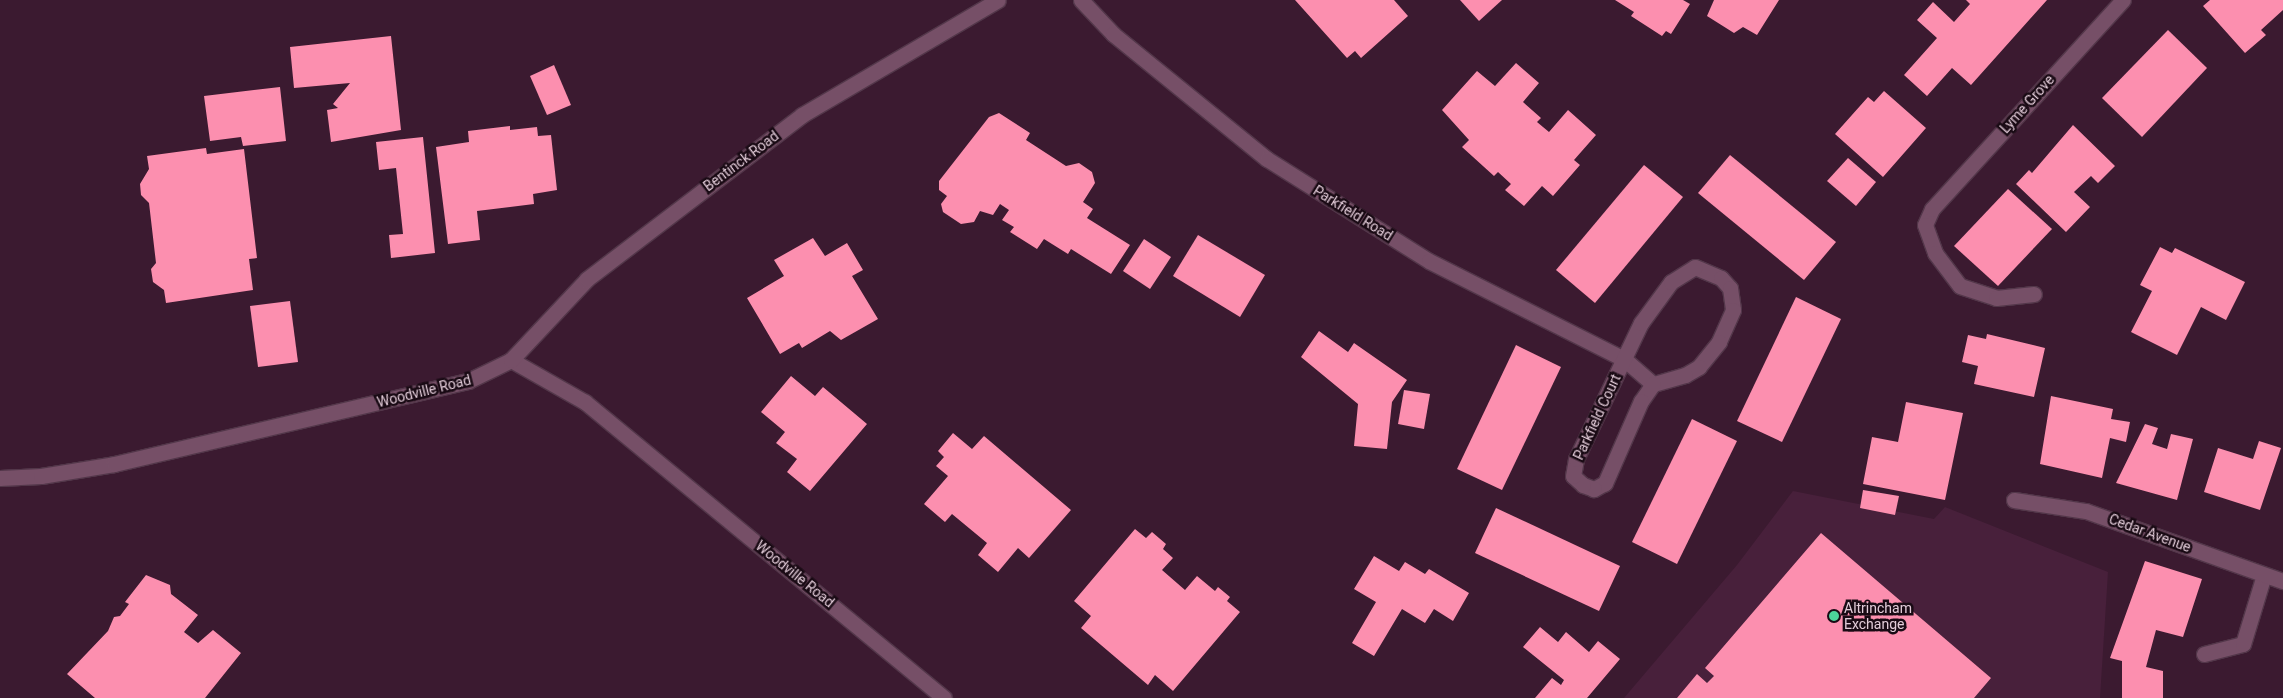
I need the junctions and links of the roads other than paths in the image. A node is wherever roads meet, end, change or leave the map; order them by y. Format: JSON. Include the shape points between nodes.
{"nodes":[{"id":1,"x":998,"y":0,"type":"edge"},
{"id":2,"x":1081,"y":0,"type":"edge"},
{"id":3,"x":2123,"y":0,"type":"edge"},
{"id":4,"x":2034,"y":294,"type":"dead end"},
{"id":5,"x":1624,"y":359,"type":"junction"},
{"id":6,"x":511,"y":360,"type":"junction"},
{"id":7,"x":1653,"y":384,"type":"junction"},
{"id":8,"x":0,"y":478,"type":"edge"},
{"id":9,"x":2014,"y":500,"type":"dead end"},
{"id":10,"x":2264,"y":575,"type":"junction"},
{"id":11,"x":2283,"y":580,"type":"edge"},
{"id":12,"x":2204,"y":654,"type":"dead end"},
{"id":13,"x":944,"y":698,"type":"edge"}],
"edges":[{"from":1,"to":6,"type":"street","name":"Bentinck Road","via":[[802,115],[587,279]]},
{"from":2,"to":5,"type":"street","name":"Parkfield Road","via":[[1113,34],[1267,158],[1429,261]]},
{"from":3,"to":4,"type":"street","name":"Lyme Grove","via":[[1932,209],[1925,225],[1935,252],[1960,286],[1996,298]]},
{"from":5,"to":7,"type":"street","name":"Parkfield Road"},
{"from":5,"to":7,"type":"street","name":"Parkfield Court","via":[[1576,459],[1573,476],[1583,485],[1594,489],[1605,483],[1642,400]]},
{"from":5,"to":7,"type":"street","name":"Parkfield Court","via":[[1641,323],[1683,271],[1695,267],[1721,278],[1730,288],[1734,300],[1720,342],[1699,367],[1685,376]]},
{"from":6,"to":8,"type":"street","name":"Woodville Road","via":[[468,381],[123,462],[40,476]]},
{"from":6,"to":13,"type":"street","name":"Woodville Road","via":[[585,402]]},
{"from":9,"to":10,"type":"street","name":"Cedar Avenue","via":[[2086,511]]},
{"from":10,"to":11,"type":"street","name":"Cedar Avenue"},
{"from":10,"to":12,"type":"street","via":[[2244,644]]}]}
